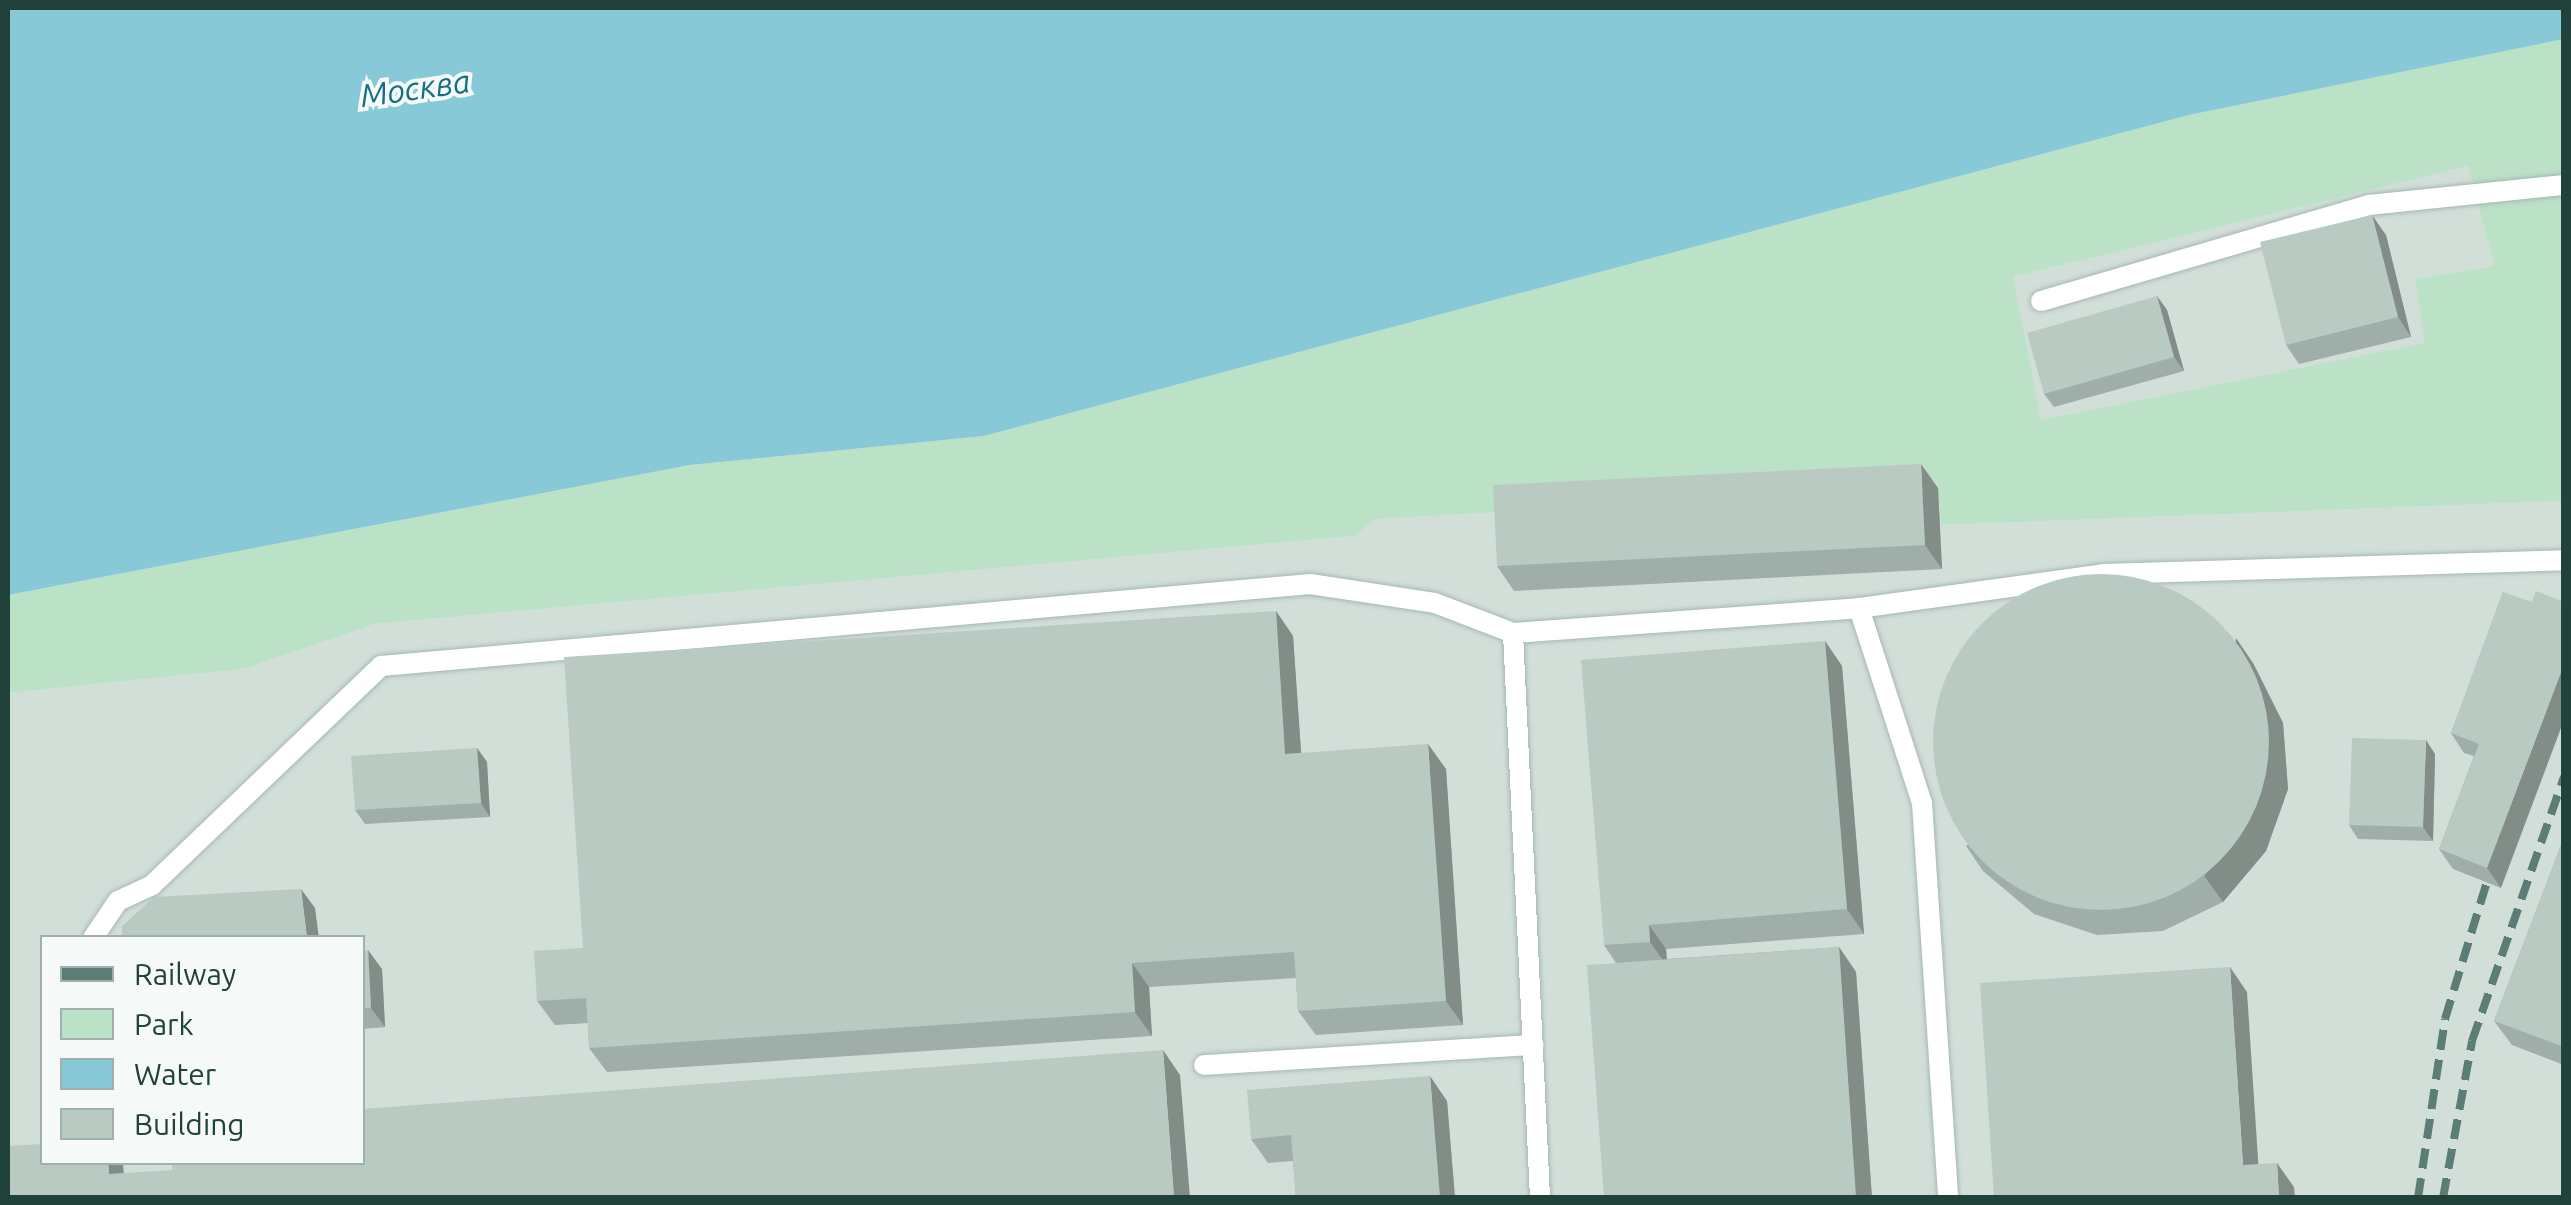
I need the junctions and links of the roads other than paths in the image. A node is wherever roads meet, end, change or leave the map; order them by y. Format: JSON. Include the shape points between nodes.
{"nodes":[{"id":1,"x":2564,"y":184,"type":"edge"},
{"id":2,"x":2041,"y":300,"type":"dead end"},
{"id":3,"x":2564,"y":560,"type":"edge"},
{"id":4,"x":1860,"y":608,"type":"junction"},
{"id":5,"x":1513,"y":632,"type":"junction"},
{"id":6,"x":94,"y":935,"type":"edge"},
{"id":7,"x":1532,"y":1045,"type":"junction"},
{"id":8,"x":1204,"y":1065,"type":"dead end"},
{"id":9,"x":1540,"y":1198,"type":"edge"},
{"id":10,"x":1948,"y":1198,"type":"edge"}],
"edges":[{"from":1,"to":2,"type":"lane","via":[[2369,205]]},
{"from":3,"to":4,"type":"lane","via":[[2105,574]]},
{"from":4,"to":5,"type":"lane"},
{"from":4,"to":10,"type":"lane","via":[[1922,803]]},
{"from":5,"to":6,"type":"lane","via":[[1435,603],[1310,584],[381,666],[152,885],[118,901]]},
{"from":5,"to":7,"type":"lane"},
{"from":7,"to":8,"type":"lane"},
{"from":7,"to":9,"type":"lane"}]}
